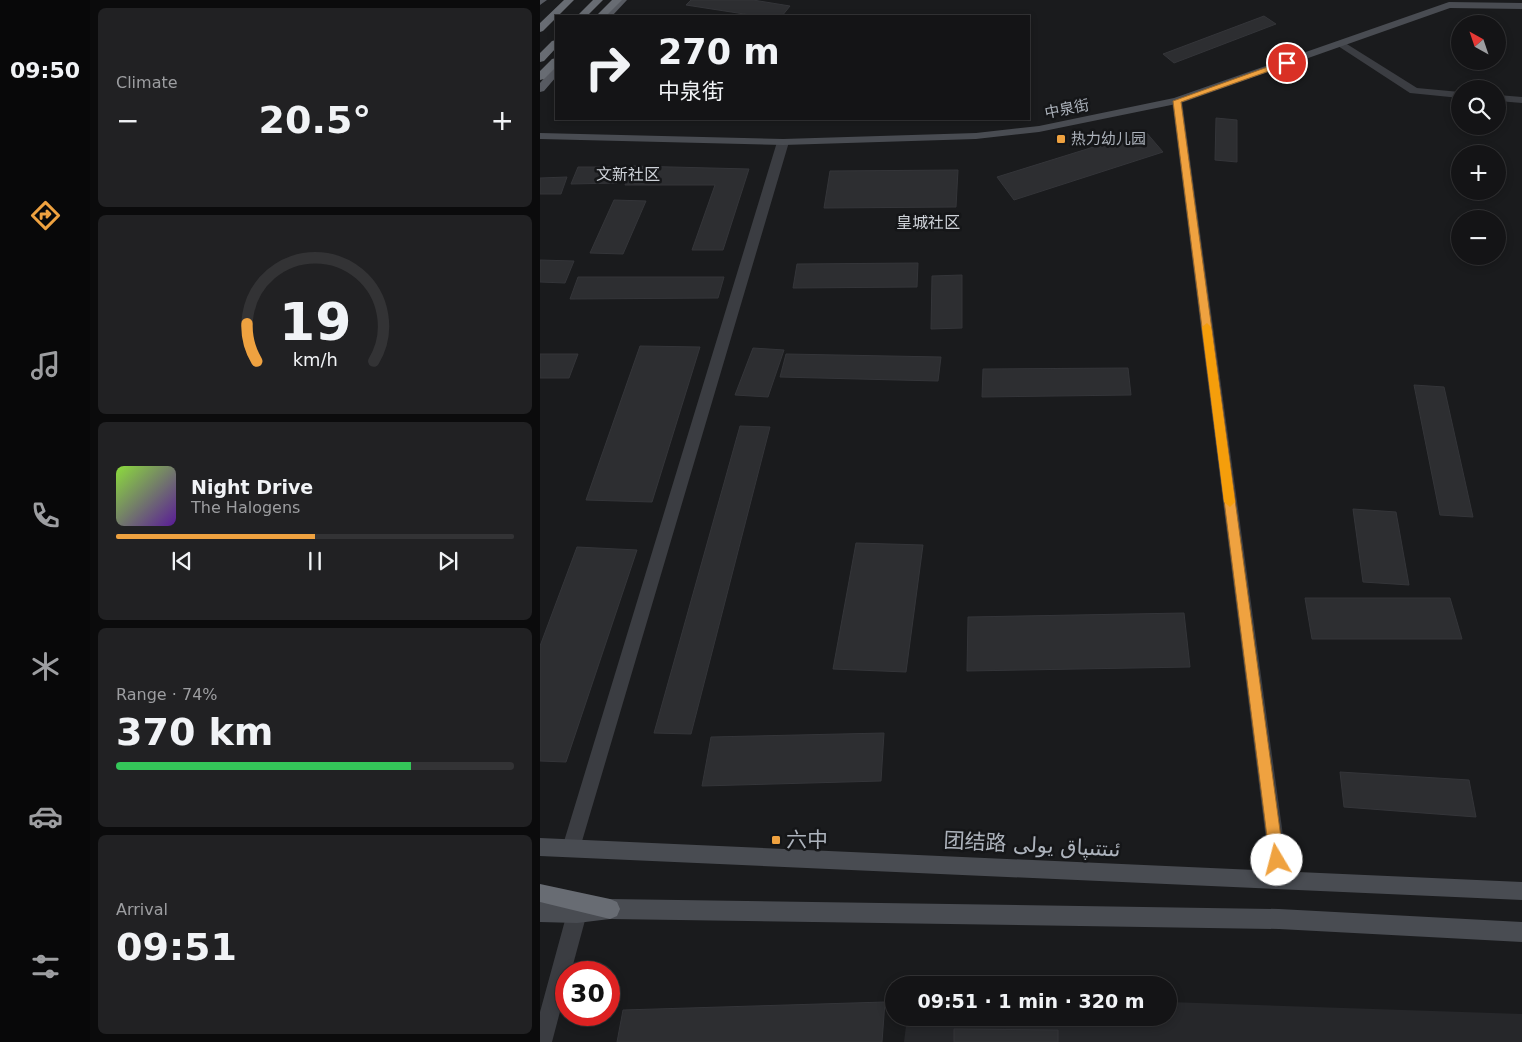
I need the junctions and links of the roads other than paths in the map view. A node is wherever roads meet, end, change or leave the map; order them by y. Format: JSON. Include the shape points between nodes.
{"nodes":[{"id":1,"x":555,"y":0,"type":"edge"},
{"id":2,"x":569,"y":0,"type":"edge"},
{"id":3,"x":598,"y":0,"type":"edge"},
{"id":4,"x":617,"y":0,"type":"edge"},
{"id":5,"x":622,"y":0,"type":"edge"},
{"id":6,"x":1499,"y":2,"type":"edge"},
{"id":7,"x":1522,"y":6,"type":"edge"},
{"id":8,"x":540,"y":14,"type":"edge"},
{"id":9,"x":583,"y":15,"type":"edge"},
{"id":10,"x":602,"y":15,"type":"edge"},
{"id":11,"x":608,"y":15,"type":"edge"},
{"id":12,"x":540,"y":29,"type":"edge"},
{"id":13,"x":555,"y":43,"type":"edge"},
{"id":14,"x":1342,"y":44,"type":"junction"},
{"id":15,"x":540,"y":59,"type":"edge"},
{"id":16,"x":555,"y":62,"type":"edge"},
{"id":17,"x":555,"y":72,"type":"edge"},
{"id":18,"x":540,"y":77,"type":"edge"},
{"id":19,"x":540,"y":89,"type":"edge"},
{"id":20,"x":1451,"y":94,"type":"edge"},
{"id":21,"x":1506,"y":99,"type":"edge"},
{"id":22,"x":1522,"y":100,"type":"edge"},
{"id":23,"x":1177,"y":101,"type":"junction"},
{"id":24,"x":540,"y":136,"type":"edge"},
{"id":25,"x":783,"y":142,"type":"junction"},
{"id":26,"x":540,"y":847,"type":"edge"},
{"id":27,"x":571,"y":848,"type":"junction"},
{"id":28,"x":1280,"y":880,"type":"junction"},
{"id":29,"x":1522,"y":891,"type":"edge"},
{"id":30,"x":540,"y":893,"type":"edge"},
{"id":31,"x":610,"y":909,"type":"junction"},
{"id":32,"x":540,"y":912,"type":"edge"},
{"id":33,"x":577,"y":913,"type":"junction"},
{"id":34,"x":1522,"y":932,"type":"edge"},
{"id":35,"x":542,"y":1042,"type":"edge"}],
"edges":[{"from":1,"to":8,"type":"highway"},
{"from":2,"to":12,"type":"highway"},
{"from":3,"to":9,"type":"highway"},
{"from":4,"to":10,"type":"highway"},
{"from":5,"to":11,"type":"main road"},
{"from":6,"to":7,"type":"main road","name":"中泉街"},
{"from":6,"to":14,"type":"main road","name":"中泉街","via":[[1449,5]]},
{"from":13,"to":15,"type":"highway"},
{"from":14,"to":20,"type":"street","via":[[1414,91]]},
{"from":14,"to":23,"type":"main road","name":"中泉街"},
{"from":16,"to":18,"type":"highway"},
{"from":17,"to":19,"type":"main road"},
{"from":21,"to":22,"type":"street"},
{"from":23,"to":25,"type":"main road","name":"中泉街","via":[[1039,129],[976,136]]},
{"from":23,"to":28,"type":"street"},
{"from":24,"to":25,"type":"main road","name":"中泉街"},
{"from":25,"to":27,"type":"street"},
{"from":26,"to":27,"type":"main road","name":"团结路 ئىتتىپاق يولى"},
{"from":27,"to":28,"type":"main road","name":"团结路 ئىتتىپاق يولى"},
{"from":28,"to":29,"type":"main road","name":"团结路 ئىتتىپاق يولى"},
{"from":30,"to":31,"type":"highway"},
{"from":31,"to":33,"type":"main road"},
{"from":31,"to":34,"type":"main road","via":[[1280,919]]},
{"from":32,"to":33,"type":"main road"},
{"from":33,"to":35,"type":"street"}]}
